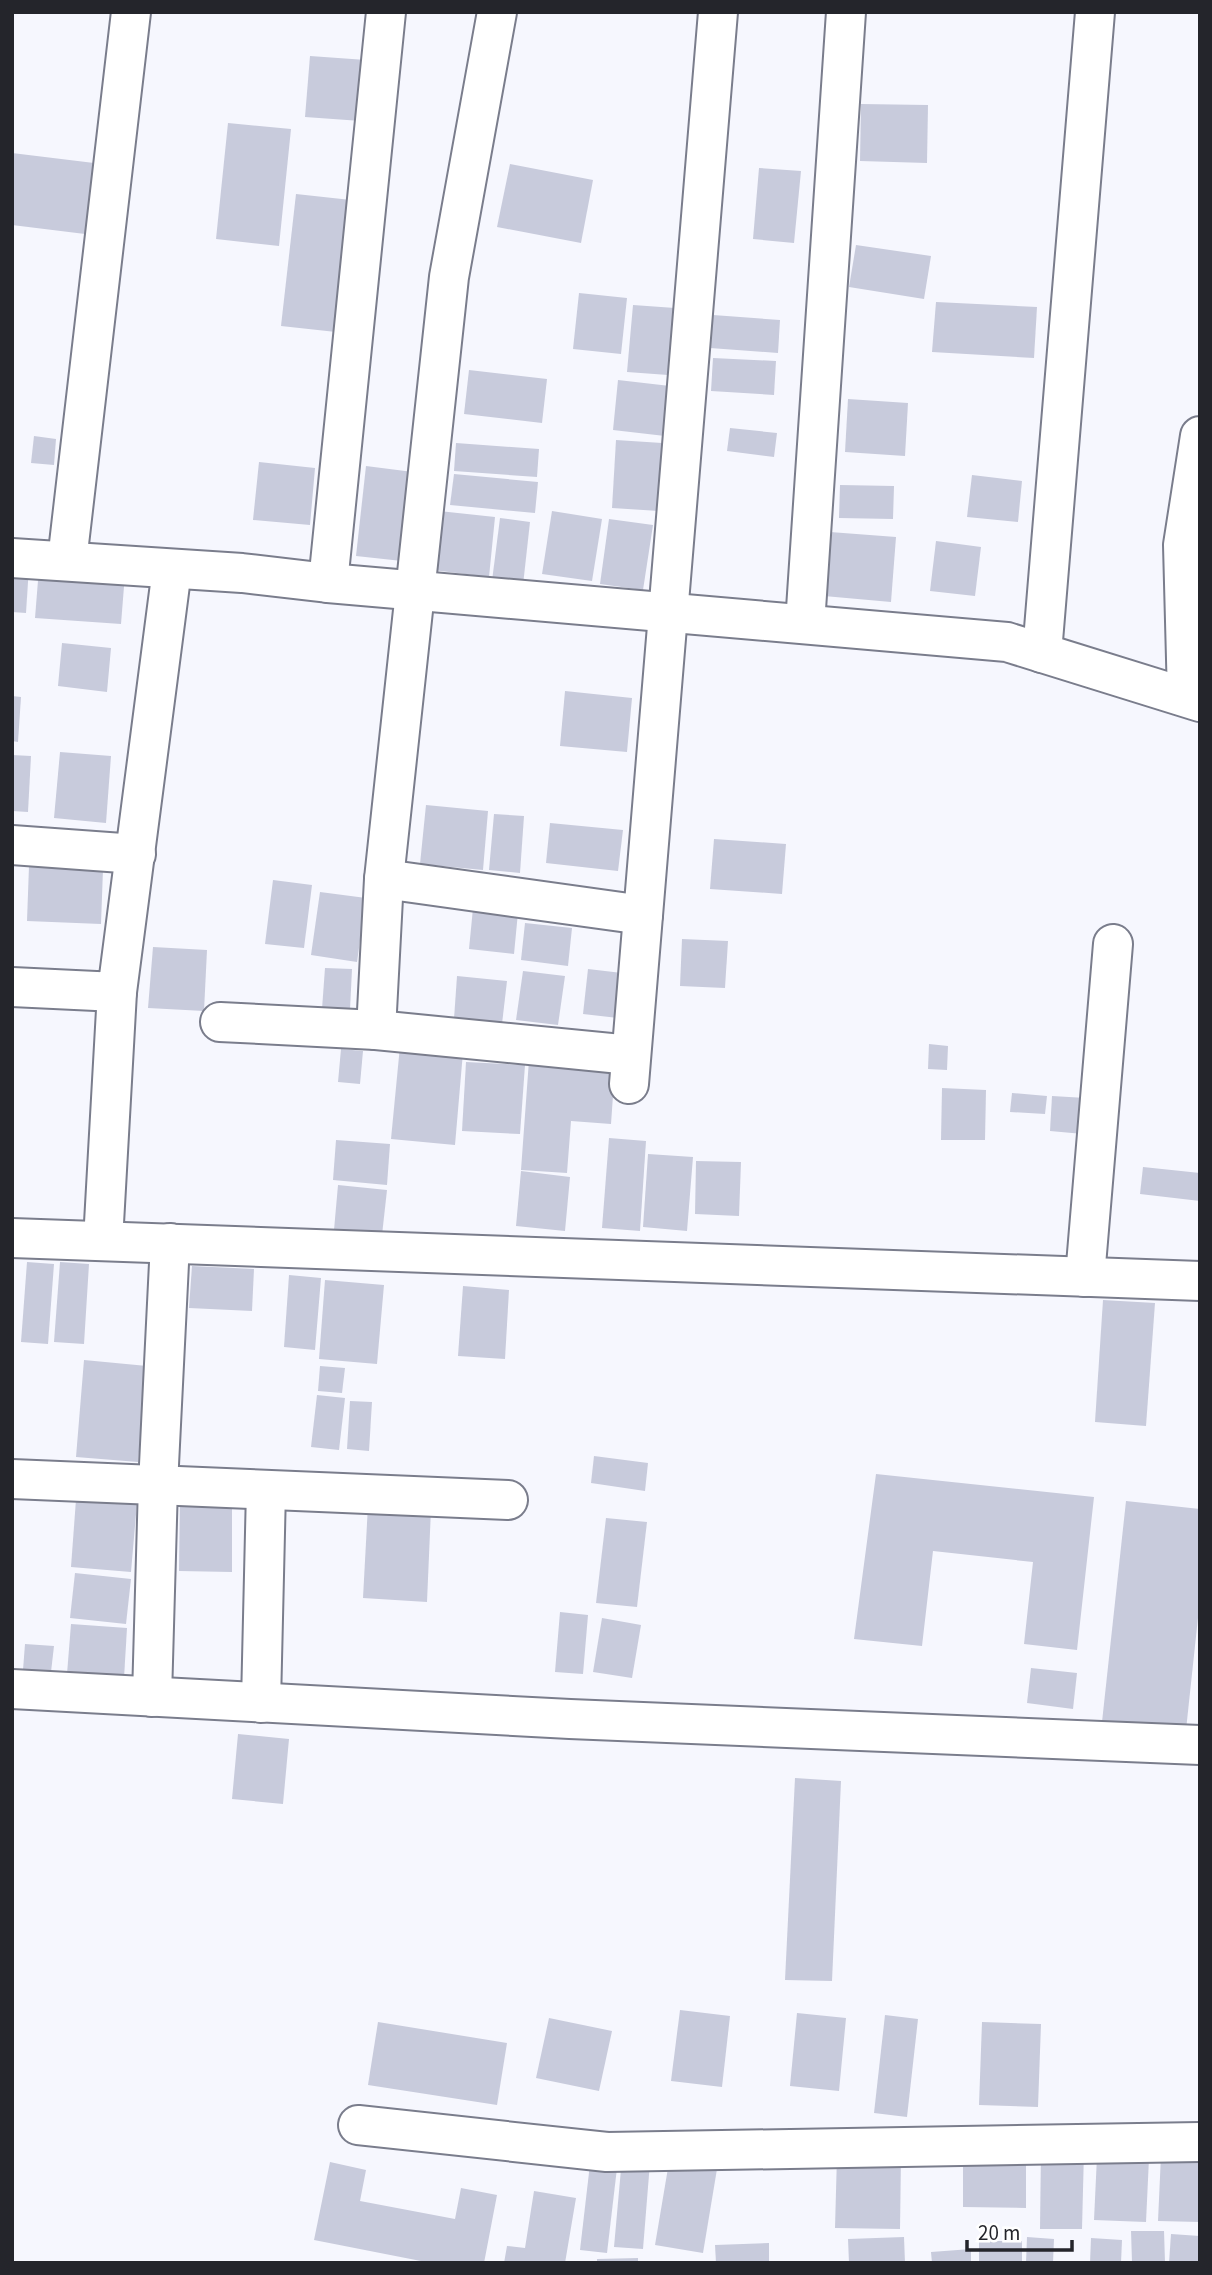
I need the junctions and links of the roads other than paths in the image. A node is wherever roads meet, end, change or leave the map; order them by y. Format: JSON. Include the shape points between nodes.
{"nodes":[{"id":1,"x":131,"y":12,"type":"edge"},
{"id":2,"x":386,"y":12,"type":"edge"},
{"id":3,"x":497,"y":12,"type":"edge"},
{"id":4,"x":718,"y":12,"type":"edge"},
{"id":5,"x":846,"y":12,"type":"edge"},
{"id":6,"x":1094,"y":12,"type":"edge"},
{"id":7,"x":1200,"y":436,"type":"edge"},
{"id":8,"x":1191,"y":546,"type":"edge"},
{"id":9,"x":12,"y":558,"type":"edge"},
{"id":10,"x":67,"y":561,"type":"junction"},
{"id":11,"x":173,"y":569,"type":"junction"},
{"id":12,"x":328,"y":583,"type":"junction"},
{"id":13,"x":416,"y":591,"type":"junction"},
{"id":14,"x":669,"y":612,"type":"junction"},
{"id":15,"x":805,"y":624,"type":"junction"},
{"id":16,"x":1042,"y":653,"type":"junction"},
{"id":17,"x":1193,"y":699,"type":"edge"},
{"id":18,"x":12,"y":845,"type":"edge"},
{"id":19,"x":136,"y":854,"type":"junction"},
{"id":20,"x":384,"y":879,"type":"junction"},
{"id":21,"x":643,"y":915,"type":"junction"},
{"id":22,"x":1113,"y":944,"type":"dead end"},
{"id":23,"x":12,"y":987,"type":"edge"},
{"id":24,"x":117,"y":992,"type":"junction"},
{"id":25,"x":220,"y":1022,"type":"dead end"},
{"id":26,"x":376,"y":1030,"type":"junction"},
{"id":27,"x":12,"y":1238,"type":"edge"},
{"id":28,"x":103,"y":1241,"type":"junction"},
{"id":29,"x":170,"y":1243,"type":"junction"},
{"id":30,"x":1085,"y":1277,"type":"junction"},
{"id":31,"x":1200,"y":1281,"type":"edge"},
{"id":32,"x":12,"y":1479,"type":"edge"},
{"id":33,"x":158,"y":1485,"type":"junction"},
{"id":34,"x":266,"y":1490,"type":"junction"},
{"id":35,"x":508,"y":1500,"type":"dead end"},
{"id":36,"x":12,"y":1689,"type":"edge"},
{"id":37,"x":152,"y":1697,"type":"junction"},
{"id":38,"x":261,"y":1703,"type":"junction"},
{"id":39,"x":1200,"y":1745,"type":"edge"},
{"id":40,"x":358,"y":2125,"type":"dead end"},
{"id":41,"x":1200,"y":2142,"type":"edge"}],
"edges":[{"from":1,"to":10,"type":"street"},
{"from":2,"to":12,"type":"street"},
{"from":3,"to":13,"type":"street","via":[[449,277]]},
{"from":4,"to":14,"type":"street"},
{"from":5,"to":15,"type":"street"},
{"from":6,"to":16,"type":"street"},
{"from":7,"to":8,"type":"street"},
{"from":8,"to":17,"type":"street"},
{"from":9,"to":10,"type":"street"},
{"from":10,"to":11,"type":"street"},
{"from":11,"to":12,"type":"street"},
{"from":11,"to":19,"type":"street"},
{"from":12,"to":13,"type":"street"},
{"from":13,"to":14,"type":"street"},
{"from":13,"to":20,"type":"street"},
{"from":14,"to":15,"type":"street"},
{"from":14,"to":21,"type":"street"},
{"from":15,"to":16,"type":"street","via":[[1007,642]]},
{"from":16,"to":17,"type":"street"},
{"from":18,"to":19,"type":"street"},
{"from":19,"to":24,"type":"street"},
{"from":20,"to":21,"type":"street"},
{"from":20,"to":26,"type":"street"},
{"from":21,"to":26,"type":"street","via":[[630,1069]]},
{"from":22,"to":30,"type":"street"},
{"from":23,"to":24,"type":"street"},
{"from":24,"to":28,"type":"street"},
{"from":25,"to":26,"type":"street"},
{"from":27,"to":28,"type":"street"},
{"from":28,"to":29,"type":"street"},
{"from":29,"to":30,"type":"street"},
{"from":29,"to":33,"type":"street"},
{"from":30,"to":31,"type":"street"},
{"from":32,"to":33,"type":"street"},
{"from":33,"to":34,"type":"street"},
{"from":33,"to":37,"type":"street"},
{"from":34,"to":35,"type":"street"},
{"from":34,"to":38,"type":"street"},
{"from":36,"to":37,"type":"street"},
{"from":37,"to":38,"type":"street"},
{"from":38,"to":39,"type":"street"},
{"from":40,"to":41,"type":"street","via":[[607,2152]]}]}
